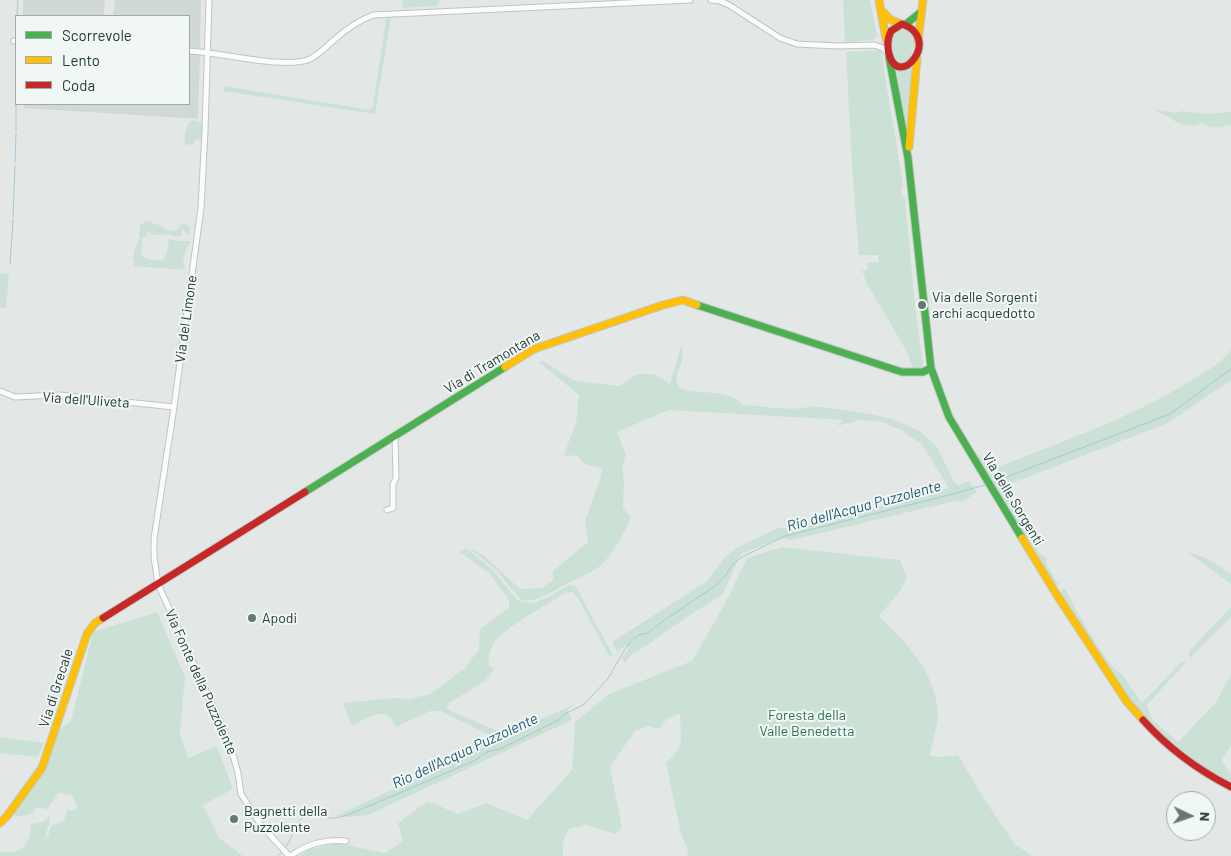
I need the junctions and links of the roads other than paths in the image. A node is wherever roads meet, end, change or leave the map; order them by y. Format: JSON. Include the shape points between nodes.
{"nodes":[{"id":1,"x":209,"y":0,"type":"edge"},
{"id":2,"x":690,"y":0,"type":"edge"},
{"id":3,"x":711,"y":0,"type":"edge"},
{"id":4,"x":879,"y":0,"type":"edge"},
{"id":5,"x":923,"y":0,"type":"edge"},
{"id":6,"x":881,"y":10,"type":"junction"},
{"id":7,"x":921,"y":12,"type":"junction"},
{"id":8,"x":904,"y":24,"type":"junction"},
{"id":9,"x":885,"y":32,"type":"junction"},
{"id":10,"x":918,"y":41,"type":"junction"},
{"id":11,"x":887,"y":44,"type":"junction"},
{"id":12,"x":874,"y":45,"type":"junction"},
{"id":13,"x":190,"y":51,"type":"edge"},
{"id":14,"x":208,"y":52,"type":"junction"},
{"id":15,"x":889,"y":55,"type":"junction"},
{"id":16,"x":917,"y":55,"type":"junction"},
{"id":17,"x":908,"y":158,"type":"junction"},
{"id":18,"x":931,"y":368,"type":"junction"},
{"id":19,"x":0,"y":390,"type":"edge"},
{"id":20,"x":174,"y":407,"type":"junction"},
{"id":21,"x":395,"y":436,"type":"junction"},
{"id":22,"x":387,"y":510,"type":"dead end"},
{"id":23,"x":158,"y":584,"type":"junction"},
{"id":24,"x":1231,"y":787,"type":"edge"},
{"id":25,"x":0,"y":823,"type":"edge"},
{"id":26,"x":346,"y":841,"type":"dead end"},
{"id":27,"x":290,"y":856,"type":"edge"}],
"edges":[{"from":1,"to":14,"type":"street","name":"Via del Limone"},
{"from":2,"to":14,"type":"street","via":[[373,15],[348,28],[310,59],[299,62]]},
{"from":3,"to":12,"type":"street","via":[[728,5],[780,38],[797,44]]},
{"from":4,"to":6,"type":"main road","name":"Via delle Sorgenti"},
{"from":5,"to":7,"type":"main road","name":"Via delle Sorgenti"},
{"from":6,"to":8,"type":"main road","via":[[892,21]]},
{"from":6,"to":9,"type":"main road","name":"Via delle Sorgenti"},
{"from":7,"to":8,"type":"main road"},
{"from":7,"to":10,"type":"main road","name":"Via delle Sorgenti"},
{"from":8,"to":10,"type":"main road","via":[[916,31]]},
{"from":8,"to":11,"type":"main road","via":[[891,30]]},
{"from":9,"to":11,"type":"main road","name":"Via delle Sorgenti"},
{"from":9,"to":12,"type":"street","via":[[882,40]]},
{"from":10,"to":16,"type":"main road","name":"Via delle Sorgenti"},
{"from":11,"to":15,"type":"main road","name":"Via delle Sorgenti"},
{"from":12,"to":15,"type":"street"},
{"from":13,"to":14,"type":"street"},
{"from":14,"to":20,"type":"street","name":"Via del Limone","via":[[201,208]]},
{"from":15,"to":16,"type":"main road","via":[[898,66],[904,67],[910,65]]},
{"from":15,"to":17,"type":"main road","name":"Via delle Sorgenti"},
{"from":16,"to":17,"type":"main road","name":"Via delle Sorgenti"},
{"from":17,"to":18,"type":"main road","name":"Via delle Sorgenti"},
{"from":18,"to":21,"type":"main road","name":"Via di Tramontana","via":[[923,372],[902,372],[689,301],[676,301],[534,348]]},
{"from":18,"to":24,"type":"main road","name":"Via delle Sorgenti","via":[[949,417],[1054,592],[1127,702],[1174,750]]},
{"from":19,"to":20,"type":"street","name":"Via dell'Uliveta","via":[[15,397],[59,395]]},
{"from":20,"to":23,"type":"street","name":"Via del Limone","via":[[154,539]]},
{"from":21,"to":22,"type":"street","via":[[393,508]]},
{"from":21,"to":23,"type":"main road","name":"Via di Tramontana"},
{"from":23,"to":25,"type":"main road","name":"Via di Grecale","via":[[95,623],[87,634],[42,768]]},
{"from":23,"to":27,"type":"street","name":"Via Fonte della Puzzolente","via":[[230,744],[241,794],[261,825]]},
{"from":26,"to":27,"type":"street","name":"Via Fonte della Puzzolente","via":[[319,841]]}]}
